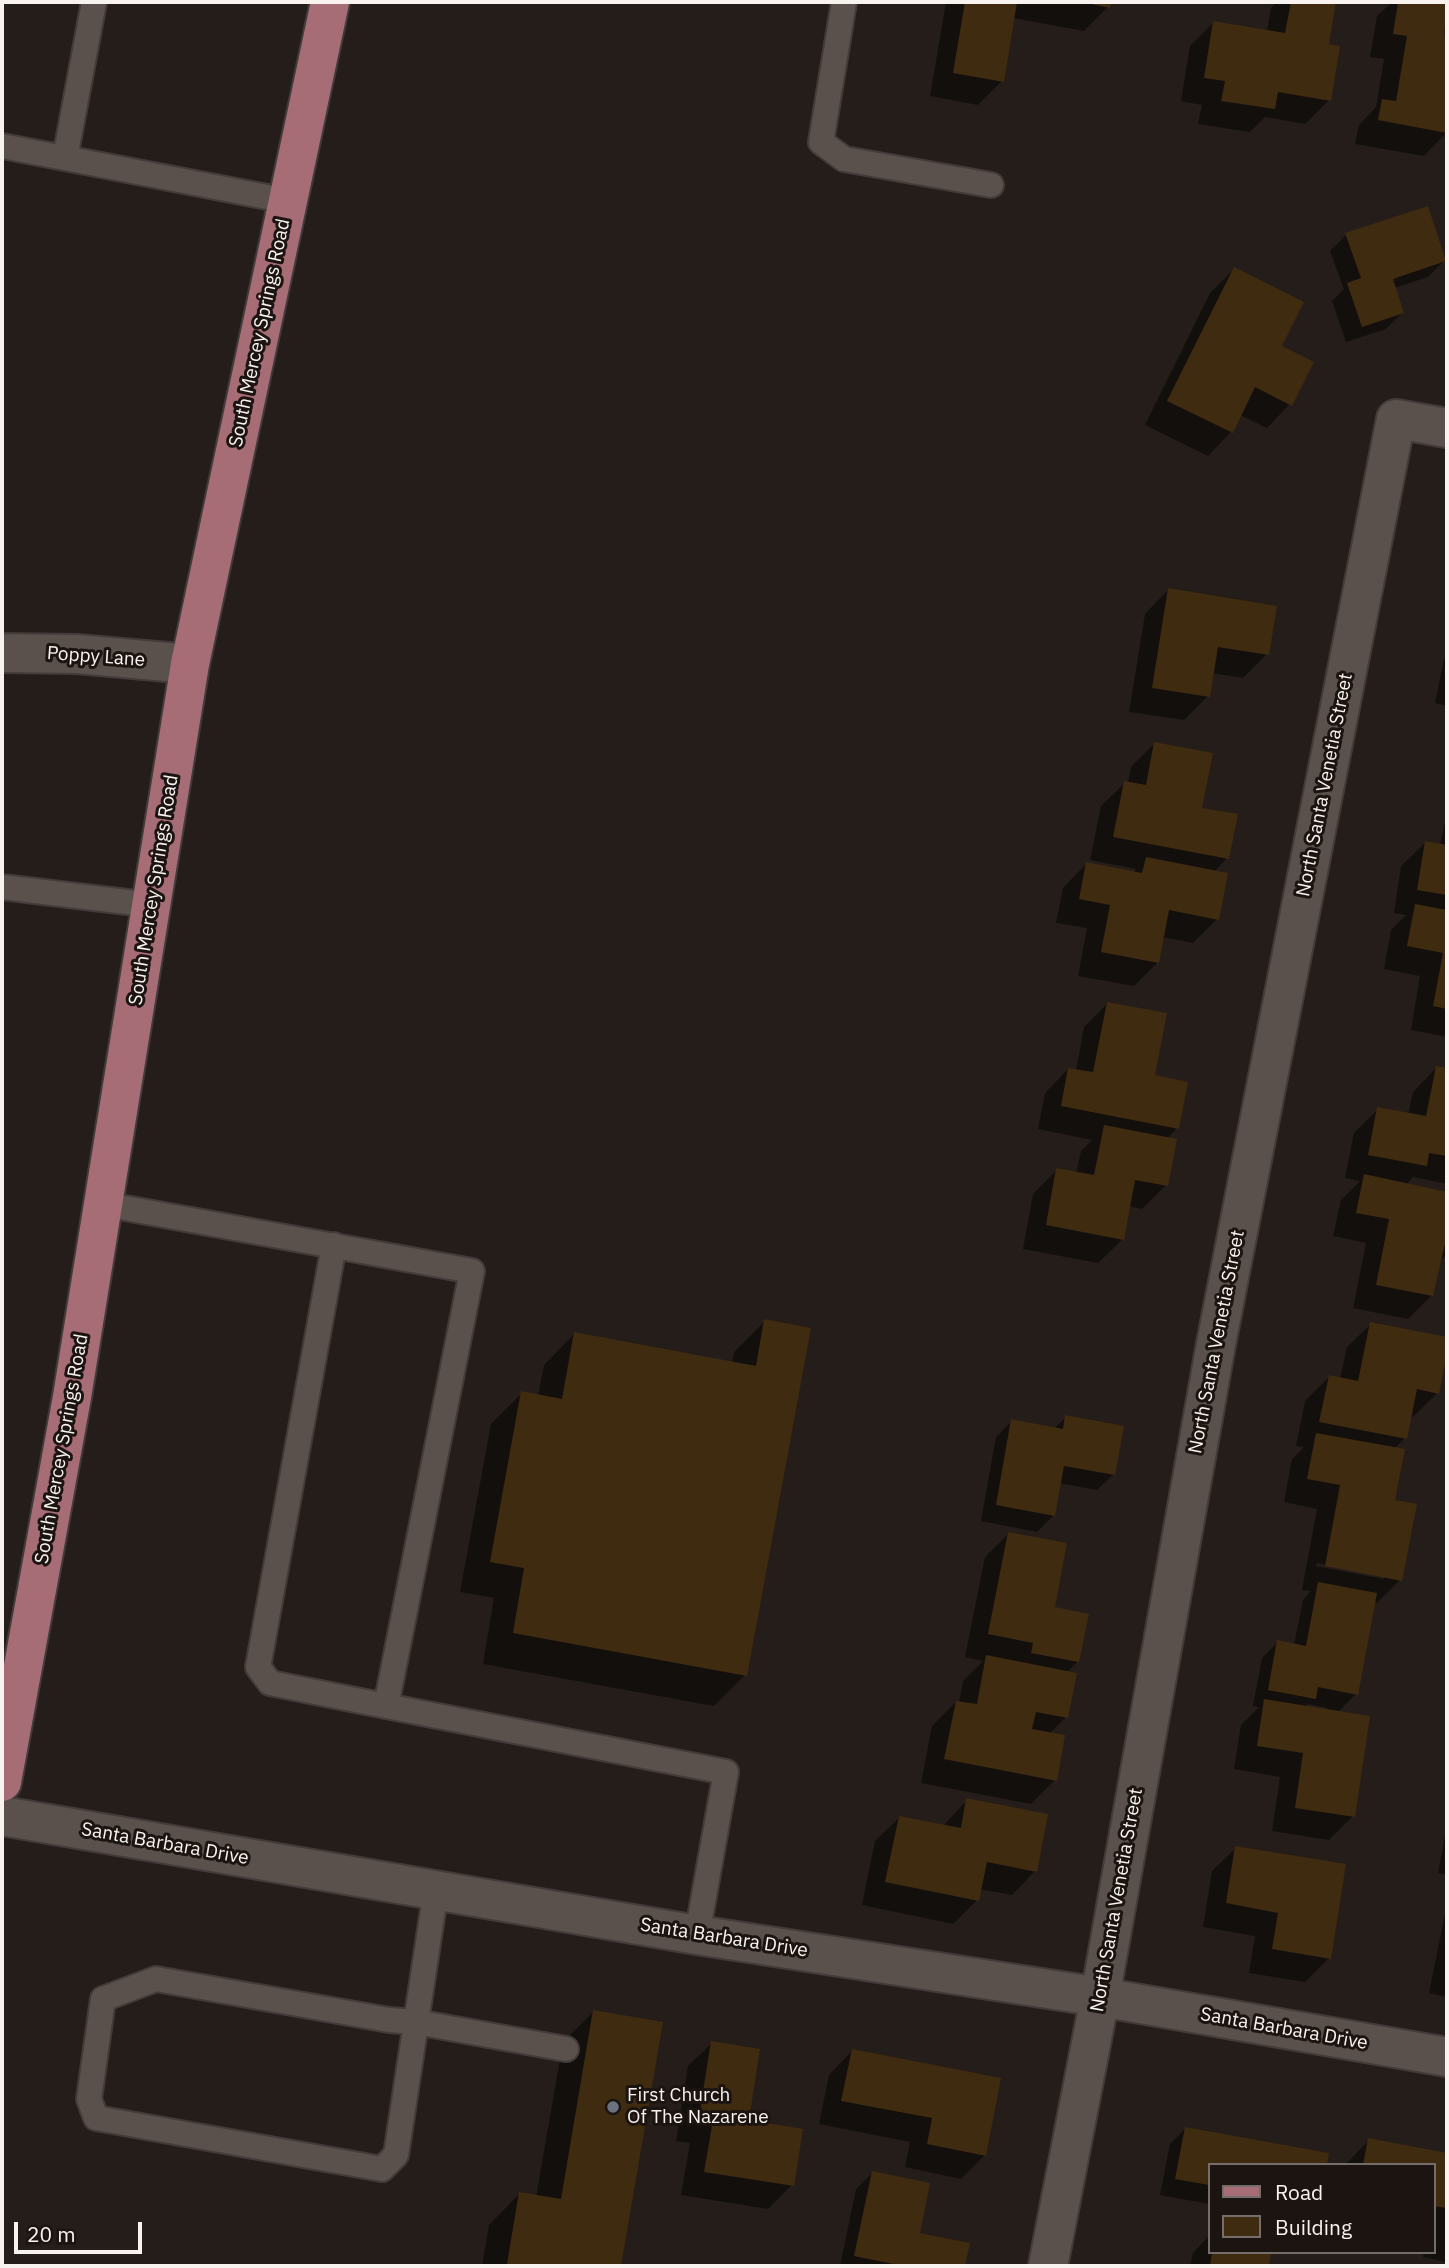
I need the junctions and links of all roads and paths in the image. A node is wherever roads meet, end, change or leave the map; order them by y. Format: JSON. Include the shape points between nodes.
{"nodes":[{"id":1,"x":94,"y":2,"type":"edge"},
{"id":2,"x":330,"y":2,"type":"edge"},
{"id":3,"x":844,"y":2,"type":"edge"},
{"id":4,"x":2,"y":146,"type":"edge"},
{"id":5,"x":65,"y":159,"type":"junction"},
{"id":6,"x":991,"y":185,"type":"dead end"},
{"id":7,"x":288,"y":201,"type":"junction"},
{"id":8,"x":1447,"y":428,"type":"edge"},
{"id":9,"x":2,"y":653,"type":"edge"},
{"id":10,"x":190,"y":664,"type":"junction"},
{"id":11,"x":2,"y":887,"type":"edge"},
{"id":12,"x":152,"y":905,"type":"junction"},
{"id":13,"x":103,"y":1204,"type":"junction"},
{"id":14,"x":334,"y":1245,"type":"junction"},
{"id":15,"x":386,"y":1706,"type":"junction"},
{"id":16,"x":2,"y":1782,"type":"edge"},
{"id":17,"x":2,"y":1816,"type":"edge"},
{"id":18,"x":436,"y":1890,"type":"junction"},
{"id":19,"x":697,"y":1934,"type":"junction"},
{"id":20,"x":1100,"y":1997,"type":"junction"},
{"id":21,"x":416,"y":2022,"type":"junction"},
{"id":22,"x":566,"y":2049,"type":"dead end"},
{"id":23,"x":1447,"y":2057,"type":"edge"},
{"id":24,"x":1048,"y":2266,"type":"edge"}],
"edges":[{"from":1,"to":5,"type":"lane"},
{"from":2,"to":7,"type":"main road","name":"South Mercey Springs Road"},
{"from":3,"to":6,"type":"lane","via":[[821,142],[844,159]]},
{"from":4,"to":5,"type":"lane"},
{"from":5,"to":7,"type":"lane"},
{"from":7,"to":10,"type":"main road","name":"South Mercey Springs Road"},
{"from":8,"to":20,"type":"street","name":"North Santa Venetia Street","via":[[1396,419],[1216,1344]]},
{"from":9,"to":10,"type":"street","name":"Poppy Lane"},
{"from":10,"to":12,"type":"main road","name":"South Mercey Springs Road"},
{"from":11,"to":12,"type":"lane"},
{"from":12,"to":13,"type":"main road","name":"South Mercey Springs Road"},
{"from":13,"to":14,"type":"lane"},
{"from":13,"to":16,"type":"main road","name":"South Mercey Springs Road"},
{"from":14,"to":15,"type":"lane","via":[[258,1667],[271,1684]]},
{"from":14,"to":15,"type":"lane","via":[[472,1271]]},
{"from":15,"to":19,"type":"lane","via":[[726,1772]]},
{"from":17,"to":18,"type":"street","name":"Santa Barbara Drive"},
{"from":18,"to":19,"type":"street","name":"Santa Barbara Drive"},
{"from":18,"to":21,"type":"lane"},
{"from":19,"to":20,"type":"street","name":"Santa Barbara Drive"},
{"from":20,"to":23,"type":"street","name":"Santa Barbara Drive"},
{"from":20,"to":24,"type":"street","name":"North Santa Venetia Street"},
{"from":21,"to":21,"type":"lane","via":[[156,1979],[103,1999],[89,2099],[96,2118],[382,2169],[396,2155]]},
{"from":21,"to":22,"type":"lane"}]}
